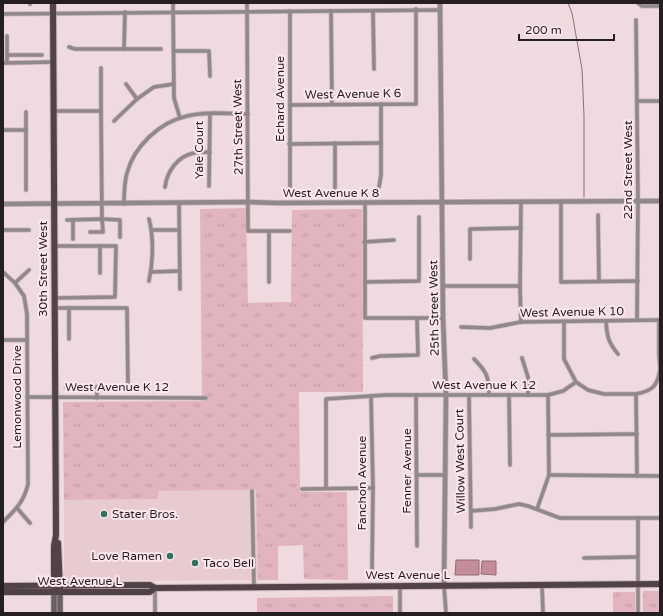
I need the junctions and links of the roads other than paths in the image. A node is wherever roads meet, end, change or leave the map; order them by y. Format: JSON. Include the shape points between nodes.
{"nodes":[{"id":1,"x":53,"y":3,"type":"edge"},
{"id":2,"x":173,"y":3,"type":"edge"},
{"id":3,"x":247,"y":3,"type":"edge"},
{"id":4,"x":440,"y":3,"type":"edge"},
{"id":5,"x":638,"y":3,"type":"edge"},
{"id":6,"x":660,"y":6,"type":"edge"},
{"id":7,"x":416,"y":9,"type":"junction"},
{"id":8,"x":373,"y":10,"type":"junction"},
{"id":9,"x":440,"y":10,"type":"junction"},
{"id":10,"x":290,"y":11,"type":"junction"},
{"id":11,"x":332,"y":11,"type":"junction"},
{"id":12,"x":124,"y":12,"type":"junction"},
{"id":13,"x":173,"y":12,"type":"junction"},
{"id":14,"x":247,"y":12,"type":"junction"},
{"id":15,"x":3,"y":14,"type":"edge"},
{"id":16,"x":53,"y":14,"type":"junction"},
{"id":17,"x":636,"y":20,"type":"dead end"},
{"id":18,"x":8,"y":36,"type":"dead end"},
{"id":19,"x":69,"y":47,"type":"dead end"},
{"id":20,"x":124,"y":49,"type":"junction"},
{"id":21,"x":161,"y":49,"type":"dead end"},
{"id":22,"x":174,"y":51,"type":"junction"},
{"id":23,"x":42,"y":55,"type":"dead end"},
{"id":24,"x":8,"y":56,"type":"junction"},
{"id":25,"x":5,"y":62,"type":"edge"},
{"id":26,"x":53,"y":62,"type":"junction"},
{"id":27,"x":101,"y":68,"type":"dead end"},
{"id":28,"x":374,"y":69,"type":"dead end"},
{"id":29,"x":210,"y":76,"type":"dead end"},
{"id":30,"x":126,"y":84,"type":"dead end"},
{"id":31,"x":174,"y":84,"type":"junction"},
{"id":32,"x":137,"y":99,"type":"junction"},
{"id":33,"x":637,"y":101,"type":"junction"},
{"id":34,"x":660,"y":102,"type":"edge"},
{"id":35,"x":332,"y":104,"type":"junction"},
{"id":36,"x":381,"y":104,"type":"junction"},
{"id":37,"x":290,"y":105,"type":"junction"},
{"id":38,"x":53,"y":111,"type":"junction"},
{"id":39,"x":101,"y":111,"type":"junction"},
{"id":40,"x":26,"y":112,"type":"dead end"},
{"id":41,"x":210,"y":114,"type":"junction"},
{"id":42,"x":248,"y":114,"type":"junction"},
{"id":43,"x":180,"y":118,"type":"junction"},
{"id":44,"x":114,"y":121,"type":"dead end"},
{"id":45,"x":3,"y":130,"type":"edge"},
{"id":46,"x":26,"y":130,"type":"junction"},
{"id":47,"x":335,"y":143,"type":"junction"},
{"id":48,"x":381,"y":143,"type":"junction"},
{"id":49,"x":289,"y":144,"type":"junction"},
{"id":50,"x":210,"y":152,"type":"junction"},
{"id":51,"x":209,"y":186,"type":"dead end"},
{"id":52,"x":165,"y":187,"type":"dead end"},
{"id":53,"x":290,"y":187,"type":"dead end"},
{"id":54,"x":379,"y":187,"type":"dead end"},
{"id":55,"x":336,"y":188,"type":"dead end"},
{"id":56,"x":26,"y":190,"type":"dead end"},
{"id":57,"x":660,"y":201,"type":"edge"},
{"id":58,"x":249,"y":202,"type":"junction"},
{"id":59,"x":522,"y":202,"type":"junction"},
{"id":60,"x":561,"y":202,"type":"junction"},
{"id":61,"x":638,"y":202,"type":"junction"},
{"id":62,"x":179,"y":203,"type":"junction"},
{"id":63,"x":364,"y":203,"type":"junction"},
{"id":64,"x":442,"y":203,"type":"junction"},
{"id":65,"x":3,"y":204,"type":"edge"},
{"id":66,"x":54,"y":204,"type":"junction"},
{"id":67,"x":102,"y":204,"type":"junction"},
{"id":68,"x":124,"y":204,"type":"junction"},
{"id":69,"x":598,"y":215,"type":"dead end"},
{"id":70,"x":420,"y":217,"type":"dead end"},
{"id":71,"x":102,"y":219,"type":"junction"},
{"id":72,"x":149,"y":219,"type":"dead end"},
{"id":73,"x":67,"y":220,"type":"dead end"},
{"id":74,"x":73,"y":220,"type":"junction"},
{"id":75,"x":521,"y":228,"type":"junction"},
{"id":76,"x":3,"y":230,"type":"edge"},
{"id":77,"x":29,"y":230,"type":"dead end"},
{"id":78,"x":152,"y":230,"type":"junction"},
{"id":79,"x":179,"y":230,"type":"junction"},
{"id":80,"x":269,"y":231,"type":"junction"},
{"id":81,"x":290,"y":231,"type":"dead end"},
{"id":82,"x":90,"y":232,"type":"dead end"},
{"id":83,"x":120,"y":237,"type":"dead end"},
{"id":84,"x":73,"y":239,"type":"dead end"},
{"id":85,"x":394,"y":240,"type":"dead end"},
{"id":86,"x":364,"y":242,"type":"junction"},
{"id":87,"x":54,"y":246,"type":"junction"},
{"id":88,"x":100,"y":246,"type":"junction"},
{"id":89,"x":470,"y":259,"type":"dead end"},
{"id":90,"x":29,"y":270,"type":"dead end"},
{"id":91,"x":179,"y":271,"type":"junction"},
{"id":92,"x":3,"y":272,"type":"edge"},
{"id":93,"x":151,"y":272,"type":"junction"},
{"id":94,"x":100,"y":273,"type":"dead end"},
{"id":95,"x":149,"y":281,"type":"dead end"},
{"id":96,"x":598,"y":281,"type":"junction"},
{"id":97,"x":638,"y":281,"type":"junction"},
{"id":98,"x":270,"y":282,"type":"dead end"},
{"id":99,"x":365,"y":282,"type":"junction"},
{"id":100,"x":14,"y":283,"type":"junction"},
{"id":101,"x":444,"y":286,"type":"junction"},
{"id":102,"x":520,"y":286,"type":"junction"},
{"id":103,"x":180,"y":289,"type":"dead end"},
{"id":104,"x":54,"y":298,"type":"junction"},
{"id":105,"x":54,"y":308,"type":"junction"},
{"id":106,"x":69,"y":308,"type":"junction"},
{"id":107,"x":443,"y":318,"type":"junction"},
{"id":108,"x":417,"y":319,"type":"junction"},
{"id":109,"x":637,"y":320,"type":"junction"},
{"id":110,"x":659,"y":320,"type":"edge"},
{"id":111,"x":521,"y":322,"type":"junction"},
{"id":112,"x":564,"y":322,"type":"junction"},
{"id":113,"x":606,"y":322,"type":"junction"},
{"id":114,"x":461,"y":327,"type":"dead end"},
{"id":115,"x":69,"y":339,"type":"dead end"},
{"id":116,"x":3,"y":340,"type":"edge"},
{"id":117,"x":27,"y":340,"type":"junction"},
{"id":118,"x":618,"y":354,"type":"dead end"},
{"id":119,"x":372,"y":358,"type":"dead end"},
{"id":120,"x":522,"y":358,"type":"dead end"},
{"id":121,"x":474,"y":359,"type":"dead end"},
{"id":122,"x":660,"y":368,"type":"edge"},
{"id":123,"x":576,"y":382,"type":"junction"},
{"id":124,"x":66,"y":387,"type":"dead end"},
{"id":125,"x":97,"y":387,"type":"junction"},
{"id":126,"x":416,"y":394,"type":"junction"},
{"id":127,"x":636,"y":394,"type":"junction"},
{"id":128,"x":446,"y":395,"type":"junction"},
{"id":129,"x":489,"y":395,"type":"junction"},
{"id":130,"x":510,"y":395,"type":"junction"},
{"id":131,"x":528,"y":395,"type":"junction"},
{"id":132,"x":548,"y":395,"type":"junction"},
{"id":133,"x":371,"y":396,"type":"junction"},
{"id":134,"x":469,"y":396,"type":"junction"},
{"id":135,"x":27,"y":397,"type":"junction"},
{"id":136,"x":55,"y":397,"type":"junction"},
{"id":137,"x":97,"y":398,"type":"junction"},
{"id":138,"x":206,"y":398,"type":"dead end"},
{"id":139,"x":548,"y":434,"type":"junction"},
{"id":140,"x":637,"y":434,"type":"junction"},
{"id":141,"x":510,"y":466,"type":"dead end"},
{"id":142,"x":417,"y":475,"type":"junction"},
{"id":143,"x":445,"y":475,"type":"junction"},
{"id":144,"x":549,"y":475,"type":"junction"},
{"id":145,"x":637,"y":476,"type":"junction"},
{"id":146,"x":660,"y":476,"type":"edge"},
{"id":147,"x":326,"y":488,"type":"junction"},
{"id":148,"x":373,"y":488,"type":"junction"},
{"id":149,"x":302,"y":489,"type":"dead end"},
{"id":150,"x":252,"y":491,"type":"dead end"},
{"id":151,"x":17,"y":508,"type":"junction"},
{"id":152,"x":537,"y":508,"type":"junction"},
{"id":153,"x":471,"y":511,"type":"junction"},
{"id":154,"x":638,"y":518,"type":"junction"},
{"id":155,"x":660,"y":518,"type":"edge"},
{"id":156,"x":3,"y":522,"type":"edge"},
{"id":157,"x":30,"y":523,"type":"dead end"},
{"id":158,"x":471,"y":527,"type":"dead end"},
{"id":159,"x":417,"y":546,"type":"dead end"},
{"id":160,"x":637,"y":557,"type":"junction"},
{"id":161,"x":584,"y":558,"type":"dead end"},
{"id":162,"x":372,"y":570,"type":"dead end"},
{"id":163,"x":638,"y":584,"type":"junction"},
{"id":164,"x":660,"y":584,"type":"edge"},
{"id":165,"x":3,"y":586,"type":"edge"},
{"id":166,"x":400,"y":586,"type":"junction"},
{"id":167,"x":444,"y":586,"type":"junction"},
{"id":168,"x":542,"y":586,"type":"junction"},
{"id":169,"x":254,"y":587,"type":"junction"},
{"id":170,"x":155,"y":588,"type":"junction"},
{"id":171,"x":57,"y":589,"type":"junction"},
{"id":172,"x":3,"y":592,"type":"edge"},
{"id":173,"x":54,"y":613,"type":"edge"},
{"id":174,"x":60,"y":613,"type":"edge"},
{"id":175,"x":155,"y":613,"type":"edge"},
{"id":176,"x":400,"y":613,"type":"edge"},
{"id":177,"x":446,"y":613,"type":"edge"},
{"id":178,"x":542,"y":613,"type":"edge"},
{"id":179,"x":638,"y":613,"type":"edge"}],
"edges":[{"from":1,"to":16,"type":"main road","name":"30th Street West"},
{"from":2,"to":13,"type":"street"},
{"from":3,"to":14,"type":"street","name":"27th Street West"},
{"from":4,"to":9,"type":"street","name":"25th Street West"},
{"from":5,"to":6,"type":"street","via":[[642,6]]},
{"from":7,"to":8,"type":"street"},
{"from":7,"to":9,"type":"street"},
{"from":7,"to":36,"type":"street","name":"West Avenue K 6","via":[[416,104]]},
{"from":8,"to":11,"type":"street"},
{"from":8,"to":28,"type":"street"},
{"from":9,"to":64,"type":"street","name":"25th Street West"},
{"from":10,"to":11,"type":"street"},
{"from":10,"to":14,"type":"street"},
{"from":10,"to":37,"type":"street","name":"Echard Avenue"},
{"from":11,"to":35,"type":"street"},
{"from":12,"to":13,"type":"street"},
{"from":12,"to":16,"type":"street"},
{"from":12,"to":20,"type":"street"},
{"from":13,"to":14,"type":"street"},
{"from":13,"to":22,"type":"street"},
{"from":14,"to":42,"type":"street","name":"27th Street West"},
{"from":15,"to":16,"type":"street"},
{"from":16,"to":26,"type":"main road","name":"30th Street West"},
{"from":17,"to":33,"type":"street","name":"22nd Street West"},
{"from":18,"to":24,"type":"street"},
{"from":19,"to":20,"type":"street"},
{"from":20,"to":21,"type":"street"},
{"from":22,"to":29,"type":"street","via":[[210,51]]},
{"from":22,"to":31,"type":"street"},
{"from":23,"to":24,"type":"street"},
{"from":24,"to":25,"type":"street"},
{"from":25,"to":26,"type":"street"},
{"from":26,"to":38,"type":"main road","name":"30th Street West"},
{"from":27,"to":39,"type":"street"},
{"from":30,"to":32,"type":"street"},
{"from":31,"to":32,"type":"street","via":[[154,87]]},
{"from":31,"to":43,"type":"street","via":[[174,98]]},
{"from":32,"to":44,"type":"street"},
{"from":33,"to":34,"type":"street"},
{"from":33,"to":61,"type":"street","name":"22nd Street West"},
{"from":35,"to":36,"type":"street","name":"West Avenue K 6"},
{"from":35,"to":37,"type":"street","name":"West Avenue K 6"},
{"from":36,"to":48,"type":"street"},
{"from":37,"to":49,"type":"street","name":"Echard Avenue"},
{"from":38,"to":39,"type":"street"},
{"from":38,"to":66,"type":"main road","name":"30th Street West"},
{"from":39,"to":67,"type":"street"},
{"from":40,"to":46,"type":"street"},
{"from":41,"to":42,"type":"street"},
{"from":41,"to":43,"type":"street"},
{"from":41,"to":50,"type":"street","name":"Yale Court"},
{"from":42,"to":58,"type":"street","name":"27th Street West"},
{"from":43,"to":68,"type":"street","via":[[158,129],[136,153],[127,172]]},
{"from":45,"to":46,"type":"street"},
{"from":46,"to":56,"type":"street"},
{"from":47,"to":48,"type":"street"},
{"from":47,"to":49,"type":"street"},
{"from":47,"to":55,"type":"street"},
{"from":48,"to":54,"type":"street"},
{"from":49,"to":53,"type":"street","name":"Echard Avenue"},
{"from":50,"to":51,"type":"street","name":"Yale Court"},
{"from":50,"to":52,"type":"street","via":[[193,153],[175,163],[166,178]]},
{"from":57,"to":61,"type":"street","name":"West Avenue K 8"},
{"from":58,"to":62,"type":"street","name":"West Avenue K 8"},
{"from":58,"to":63,"type":"street","name":"West Avenue K 8"},
{"from":58,"to":80,"type":"street","name":"27th Street West","via":[[248,231]]},
{"from":59,"to":60,"type":"street","name":"West Avenue K 8"},
{"from":59,"to":64,"type":"street","name":"West Avenue K 8"},
{"from":59,"to":75,"type":"street"},
{"from":60,"to":61,"type":"street","name":"West Avenue K 8"},
{"from":60,"to":96,"type":"street","via":[[561,282]]},
{"from":61,"to":97,"type":"street","name":"22nd Street West"},
{"from":62,"to":68,"type":"street","name":"West Avenue K 8"},
{"from":62,"to":79,"type":"street"},
{"from":63,"to":64,"type":"street","name":"West Avenue K 8"},
{"from":63,"to":86,"type":"street"},
{"from":64,"to":101,"type":"street","name":"25th Street West"},
{"from":65,"to":66,"type":"street","name":"West Avenue K 8"},
{"from":66,"to":67,"type":"street","name":"West Avenue K 8"},
{"from":66,"to":87,"type":"main road","name":"30th Street West"},
{"from":67,"to":68,"type":"street","name":"West Avenue K 8"},
{"from":67,"to":71,"type":"street"},
{"from":69,"to":96,"type":"street"},
{"from":70,"to":99,"type":"street","via":[[419,281]]},
{"from":71,"to":74,"type":"street"},
{"from":71,"to":82,"type":"street","via":[[103,232]]},
{"from":71,"to":83,"type":"street","via":[[120,220]]},
{"from":72,"to":78,"type":"street"},
{"from":73,"to":74,"type":"street"},
{"from":74,"to":84,"type":"street"},
{"from":75,"to":89,"type":"street","via":[[470,229]]},
{"from":75,"to":102,"type":"street"},
{"from":76,"to":77,"type":"street"},
{"from":78,"to":79,"type":"street"},
{"from":78,"to":93,"type":"street"},
{"from":79,"to":91,"type":"street"},
{"from":80,"to":81,"type":"street"},
{"from":80,"to":98,"type":"street"},
{"from":85,"to":86,"type":"street"},
{"from":86,"to":99,"type":"street"},
{"from":87,"to":88,"type":"street"},
{"from":87,"to":104,"type":"main road","name":"30th Street West"},
{"from":88,"to":94,"type":"street"},
{"from":88,"to":104,"type":"street","via":[[116,246],[115,297]]},
{"from":90,"to":100,"type":"street"},
{"from":91,"to":93,"type":"street"},
{"from":91,"to":103,"type":"street"},
{"from":92,"to":100,"type":"street","name":"Lemonwood Drive"},
{"from":93,"to":95,"type":"street"},
{"from":96,"to":97,"type":"street"},
{"from":97,"to":109,"type":"street","name":"22nd Street West"},
{"from":99,"to":108,"type":"street","via":[[365,318]]},
{"from":100,"to":117,"type":"street","name":"Lemonwood Drive","via":[[24,296]]},
{"from":101,"to":102,"type":"street"},
{"from":101,"to":107,"type":"street","name":"25th Street West"},
{"from":102,"to":111,"type":"street"},
{"from":104,"to":105,"type":"main road","name":"30th Street West"},
{"from":105,"to":106,"type":"street"},
{"from":105,"to":136,"type":"main road","name":"30th Street West"},
{"from":106,"to":115,"type":"street"},
{"from":106,"to":125,"type":"street","via":[[127,308],[128,387]]},
{"from":107,"to":108,"type":"street"},
{"from":107,"to":128,"type":"street","name":"25th Street West"},
{"from":108,"to":119,"type":"street","via":[[418,355]]},
{"from":109,"to":110,"type":"street","name":"West Avenue K 10"},
{"from":109,"to":113,"type":"street","name":"West Avenue K 10"},
{"from":110,"to":122,"type":"street"},
{"from":111,"to":112,"type":"street","name":"West Avenue K 10"},
{"from":111,"to":114,"type":"street","name":"West Avenue K 10","via":[[490,328]]},
{"from":112,"to":113,"type":"street","name":"West Avenue K 10"},
{"from":112,"to":123,"type":"street","via":[[564,359]]},
{"from":113,"to":118,"type":"street","via":[[607,337]]},
{"from":116,"to":117,"type":"street"},
{"from":117,"to":135,"type":"street","name":"Lemonwood Drive"},
{"from":120,"to":131,"type":"street","via":[[528,378]]},
{"from":121,"to":129,"type":"street","via":[[485,370],[489,382]]},
{"from":122,"to":127,"type":"street","via":[[656,385],[646,392]]},
{"from":123,"to":127,"type":"street","via":[[588,390],[604,394]]},
{"from":123,"to":132,"type":"street","name":"West Avenue K 12","via":[[563,391]]},
{"from":124,"to":125,"type":"street"},
{"from":125,"to":137,"type":"street"},
{"from":126,"to":128,"type":"street","name":"West Avenue K 12"},
{"from":126,"to":133,"type":"street","name":"West Avenue K 12"},
{"from":126,"to":142,"type":"street","name":"Fenner Avenue"},
{"from":127,"to":140,"type":"street"},
{"from":128,"to":134,"type":"street","name":"West Avenue K 12"},
{"from":128,"to":143,"type":"street","name":"25th Street West"},
{"from":129,"to":130,"type":"street","name":"West Avenue K 12"},
{"from":129,"to":134,"type":"street","name":"West Avenue K 12"},
{"from":130,"to":131,"type":"street","name":"West Avenue K 12"},
{"from":130,"to":141,"type":"street"},
{"from":131,"to":132,"type":"street","name":"West Avenue K 12"},
{"from":132,"to":139,"type":"street"},
{"from":133,"to":147,"type":"street","name":"West Avenue K 12","via":[[326,399]]},
{"from":133,"to":148,"type":"street","name":"Fanchon Avenue"},
{"from":134,"to":153,"type":"street","name":"Willow West Court"},
{"from":135,"to":136,"type":"street","name":"West Avenue K 12"},
{"from":135,"to":151,"type":"street","name":"Lemonwood Drive","via":[[28,484],[23,500]]},
{"from":136,"to":137,"type":"street","name":"West Avenue K 12"},
{"from":136,"to":171,"type":"main road","name":"30th Street West"},
{"from":137,"to":138,"type":"street","name":"West Avenue K 12"},
{"from":139,"to":140,"type":"street"},
{"from":139,"to":144,"type":"street"},
{"from":140,"to":145,"type":"street"},
{"from":142,"to":143,"type":"street"},
{"from":142,"to":159,"type":"street","name":"Fenner Avenue"},
{"from":143,"to":167,"type":"street","name":"25th Street West"},
{"from":144,"to":145,"type":"street"},
{"from":144,"to":152,"type":"street"},
{"from":145,"to":146,"type":"street"},
{"from":147,"to":148,"type":"street"},
{"from":147,"to":149,"type":"street"},
{"from":148,"to":162,"type":"street","name":"Fanchon Avenue"},
{"from":150,"to":169,"type":"street"},
{"from":151,"to":156,"type":"street","name":"Lemonwood Drive"},
{"from":151,"to":157,"type":"street"},
{"from":152,"to":153,"type":"street","via":[[519,504]]},
{"from":152,"to":154,"type":"street","via":[[560,518]]},
{"from":153,"to":158,"type":"street","name":"Willow West Court"},
{"from":154,"to":155,"type":"street"},
{"from":154,"to":160,"type":"street"},
{"from":160,"to":161,"type":"street"},
{"from":160,"to":163,"type":"street"},
{"from":163,"to":164,"type":"main road","name":"West Avenue L"},
{"from":163,"to":168,"type":"main road","name":"West Avenue L"},
{"from":163,"to":179,"type":"street"},
{"from":165,"to":171,"type":"main road","name":"West Avenue L"},
{"from":166,"to":167,"type":"main road","name":"West Avenue L"},
{"from":166,"to":169,"type":"main road","name":"West Avenue L"},
{"from":166,"to":176,"type":"street"},
{"from":167,"to":168,"type":"main road","name":"West Avenue L"},
{"from":167,"to":177,"type":"street","name":"25th Street West"},
{"from":168,"to":178,"type":"street"},
{"from":169,"to":170,"type":"main road","name":"West Avenue L"},
{"from":170,"to":171,"type":"main road","name":"West Avenue L","via":[[150,585]]},
{"from":170,"to":175,"type":"street"},
{"from":171,"to":172,"type":"main road","name":"West Avenue L"},
{"from":171,"to":173,"type":"main road","name":"30th Street West"},
{"from":171,"to":174,"type":"main road","name":"30th Street West"}]}
